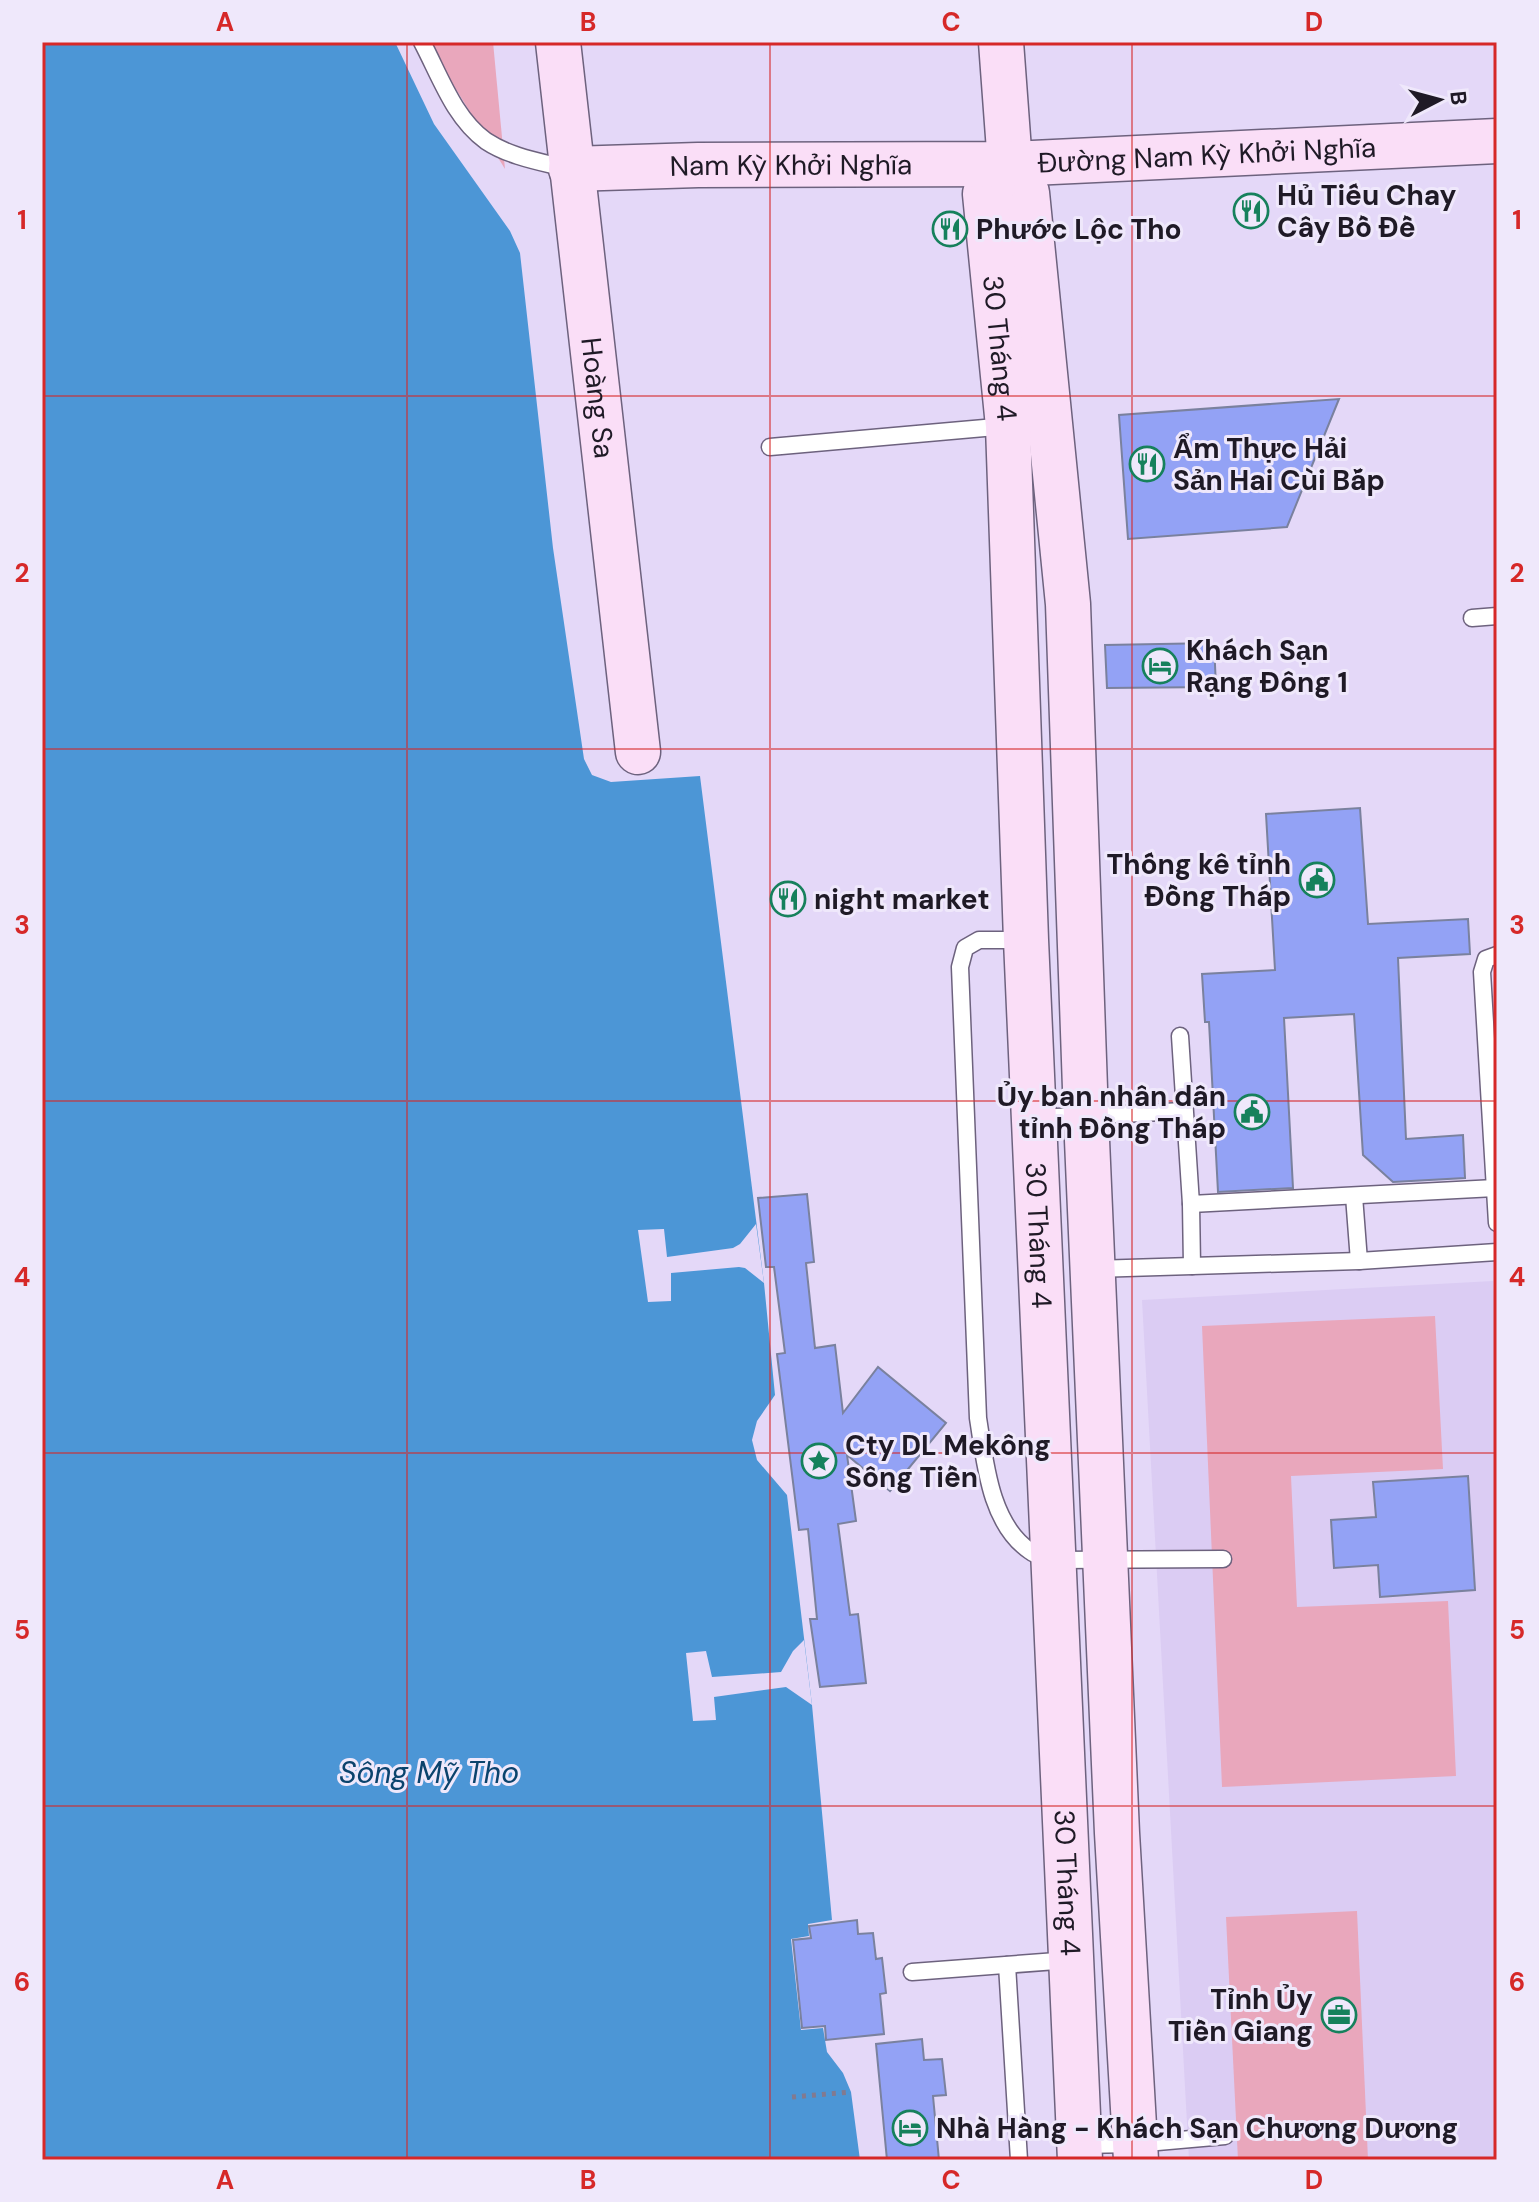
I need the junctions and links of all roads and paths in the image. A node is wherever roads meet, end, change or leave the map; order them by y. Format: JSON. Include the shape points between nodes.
{"nodes":[{"id":1,"x":422,"y":42,"type":"edge"},
{"id":2,"x":558,"y":42,"type":"edge"},
{"id":3,"x":1001,"y":42,"type":"edge"},
{"id":4,"x":1497,"y":141,"type":"edge"},
{"id":5,"x":1010,"y":164,"type":"junction"},
{"id":6,"x":571,"y":169,"type":"junction"},
{"id":7,"x":1008,"y":426,"type":"junction"},
{"id":8,"x":770,"y":447,"type":"dead end"},
{"id":9,"x":1068,"y":604,"type":"junction"},
{"id":10,"x":1016,"y":605,"type":"junction"},
{"id":11,"x":1497,"y":616,"type":"edge"},
{"id":12,"x":1472,"y":618,"type":"dead end"},
{"id":13,"x":638,"y":752,"type":"dead end"},
{"id":14,"x":1026,"y":940,"type":"junction"},
{"id":15,"x":1080,"y":940,"type":"junction"},
{"id":16,"x":1497,"y":955,"type":"edge"},
{"id":17,"x":1180,"y":1036,"type":"dead end"},
{"id":18,"x":1184,"y":1111,"type":"junction"},
{"id":19,"x":1086,"y":1117,"type":"junction"},
{"id":20,"x":1034,"y":1118,"type":"junction"},
{"id":21,"x":1495,"y":1188,"type":"junction"},
{"id":22,"x":1354,"y":1196,"type":"junction"},
{"id":23,"x":1191,"y":1204,"type":"junction"},
{"id":24,"x":1497,"y":1223,"type":"edge"},
{"id":25,"x":1497,"y":1252,"type":"edge"},
{"id":26,"x":1359,"y":1261,"type":"junction"},
{"id":27,"x":1192,"y":1266,"type":"junction"},
{"id":28,"x":1093,"y":1269,"type":"junction"},
{"id":29,"x":1223,"y":1559,"type":"dead end"},
{"id":30,"x":1054,"y":1560,"type":"junction"},
{"id":31,"x":1107,"y":1560,"type":"junction"},
{"id":32,"x":1117,"y":1833,"type":"junction"},
{"id":33,"x":1066,"y":1834,"type":"junction"},
{"id":34,"x":1071,"y":1960,"type":"junction"},
{"id":35,"x":1007,"y":1965,"type":"junction"},
{"id":36,"x":912,"y":1972,"type":"dead end"},
{"id":37,"x":851,"y":2092,"type":"dead end"},
{"id":38,"x":792,"y":2097,"type":"dead end"},
{"id":39,"x":1225,"y":2136,"type":"dead end"},
{"id":40,"x":1080,"y":2152,"type":"edge"},
{"id":41,"x":1136,"y":2152,"type":"edge"},
{"id":42,"x":1019,"y":2160,"type":"edge"}],
"edges":[{"from":1,"to":6,"type":"lane","via":[[461,116],[487,141]]},
{"from":2,"to":6,"type":"main road","name":"Hoàng Sa"},
{"from":3,"to":5,"type":"main road"},
{"from":4,"to":5,"type":"main road","name":"Đường Nam Kỳ Khởi Nghĩa"},
{"from":5,"to":6,"type":"main road","name":"Nam Kỳ Khởi Nghĩa"},
{"from":5,"to":7,"type":"main road","name":"30 Tháng 4","via":[[985,194]]},
{"from":5,"to":9,"type":"main road","name":"30 Tháng 4","via":[[1027,193]]},
{"from":6,"to":13,"type":"main road","name":"Hoàng Sa"},
{"from":7,"to":8,"type":"lane"},
{"from":7,"to":10,"type":"main road","name":"30 Tháng 4"},
{"from":9,"to":10,"type":"main road"},
{"from":9,"to":15,"type":"main road","name":"30 Tháng 4"},
{"from":10,"to":14,"type":"main road","name":"30 Tháng 4"},
{"from":11,"to":12,"type":"lane"},
{"from":14,"to":15,"type":"main road"},
{"from":14,"to":20,"type":"main road","name":"30 Tháng 4"},
{"from":14,"to":30,"type":"lane","via":[[979,940],[965,948],[960,967],[978,1418],[990,1489],[1011,1532],[1031,1552]]},
{"from":15,"to":19,"type":"main road","name":"30 Tháng 4"},
{"from":16,"to":21,"type":"lane","via":[[1486,959],[1482,972]]},
{"from":17,"to":18,"type":"lane"},
{"from":18,"to":19,"type":"lane"},
{"from":18,"to":23,"type":"lane"},
{"from":19,"to":20,"type":"lane"},
{"from":19,"to":28,"type":"main road","name":"30 Tháng 4"},
{"from":20,"to":30,"type":"main road","name":"30 Tháng 4"},
{"from":21,"to":22,"type":"lane"},
{"from":21,"to":24,"type":"lane"},
{"from":22,"to":23,"type":"lane"},
{"from":22,"to":26,"type":"lane"},
{"from":23,"to":27,"type":"lane"},
{"from":25,"to":26,"type":"lane"},
{"from":26,"to":27,"type":"lane"},
{"from":27,"to":28,"type":"lane"},
{"from":28,"to":31,"type":"main road","name":"30 Tháng 4"},
{"from":29,"to":31,"type":"lane"},
{"from":30,"to":31,"type":"lane"},
{"from":30,"to":33,"type":"main road","name":"30 Tháng 4"},
{"from":31,"to":32,"type":"main road","name":"30 Tháng 4"},
{"from":32,"to":33,"type":"main road"},
{"from":32,"to":41,"type":"main road","name":"30 Tháng 4"},
{"from":33,"to":34,"type":"main road","name":"30 Tháng 4"},
{"from":34,"to":35,"type":"lane"},
{"from":34,"to":40,"type":"main road","name":"30 Tháng 4"},
{"from":35,"to":36,"type":"lane"},
{"from":35,"to":42,"type":"lane"},
{"from":37,"to":38,"type":"path"},
{"from":39,"to":41,"type":"lane"},
{"from":40,"to":41,"type":"lane"}]}
